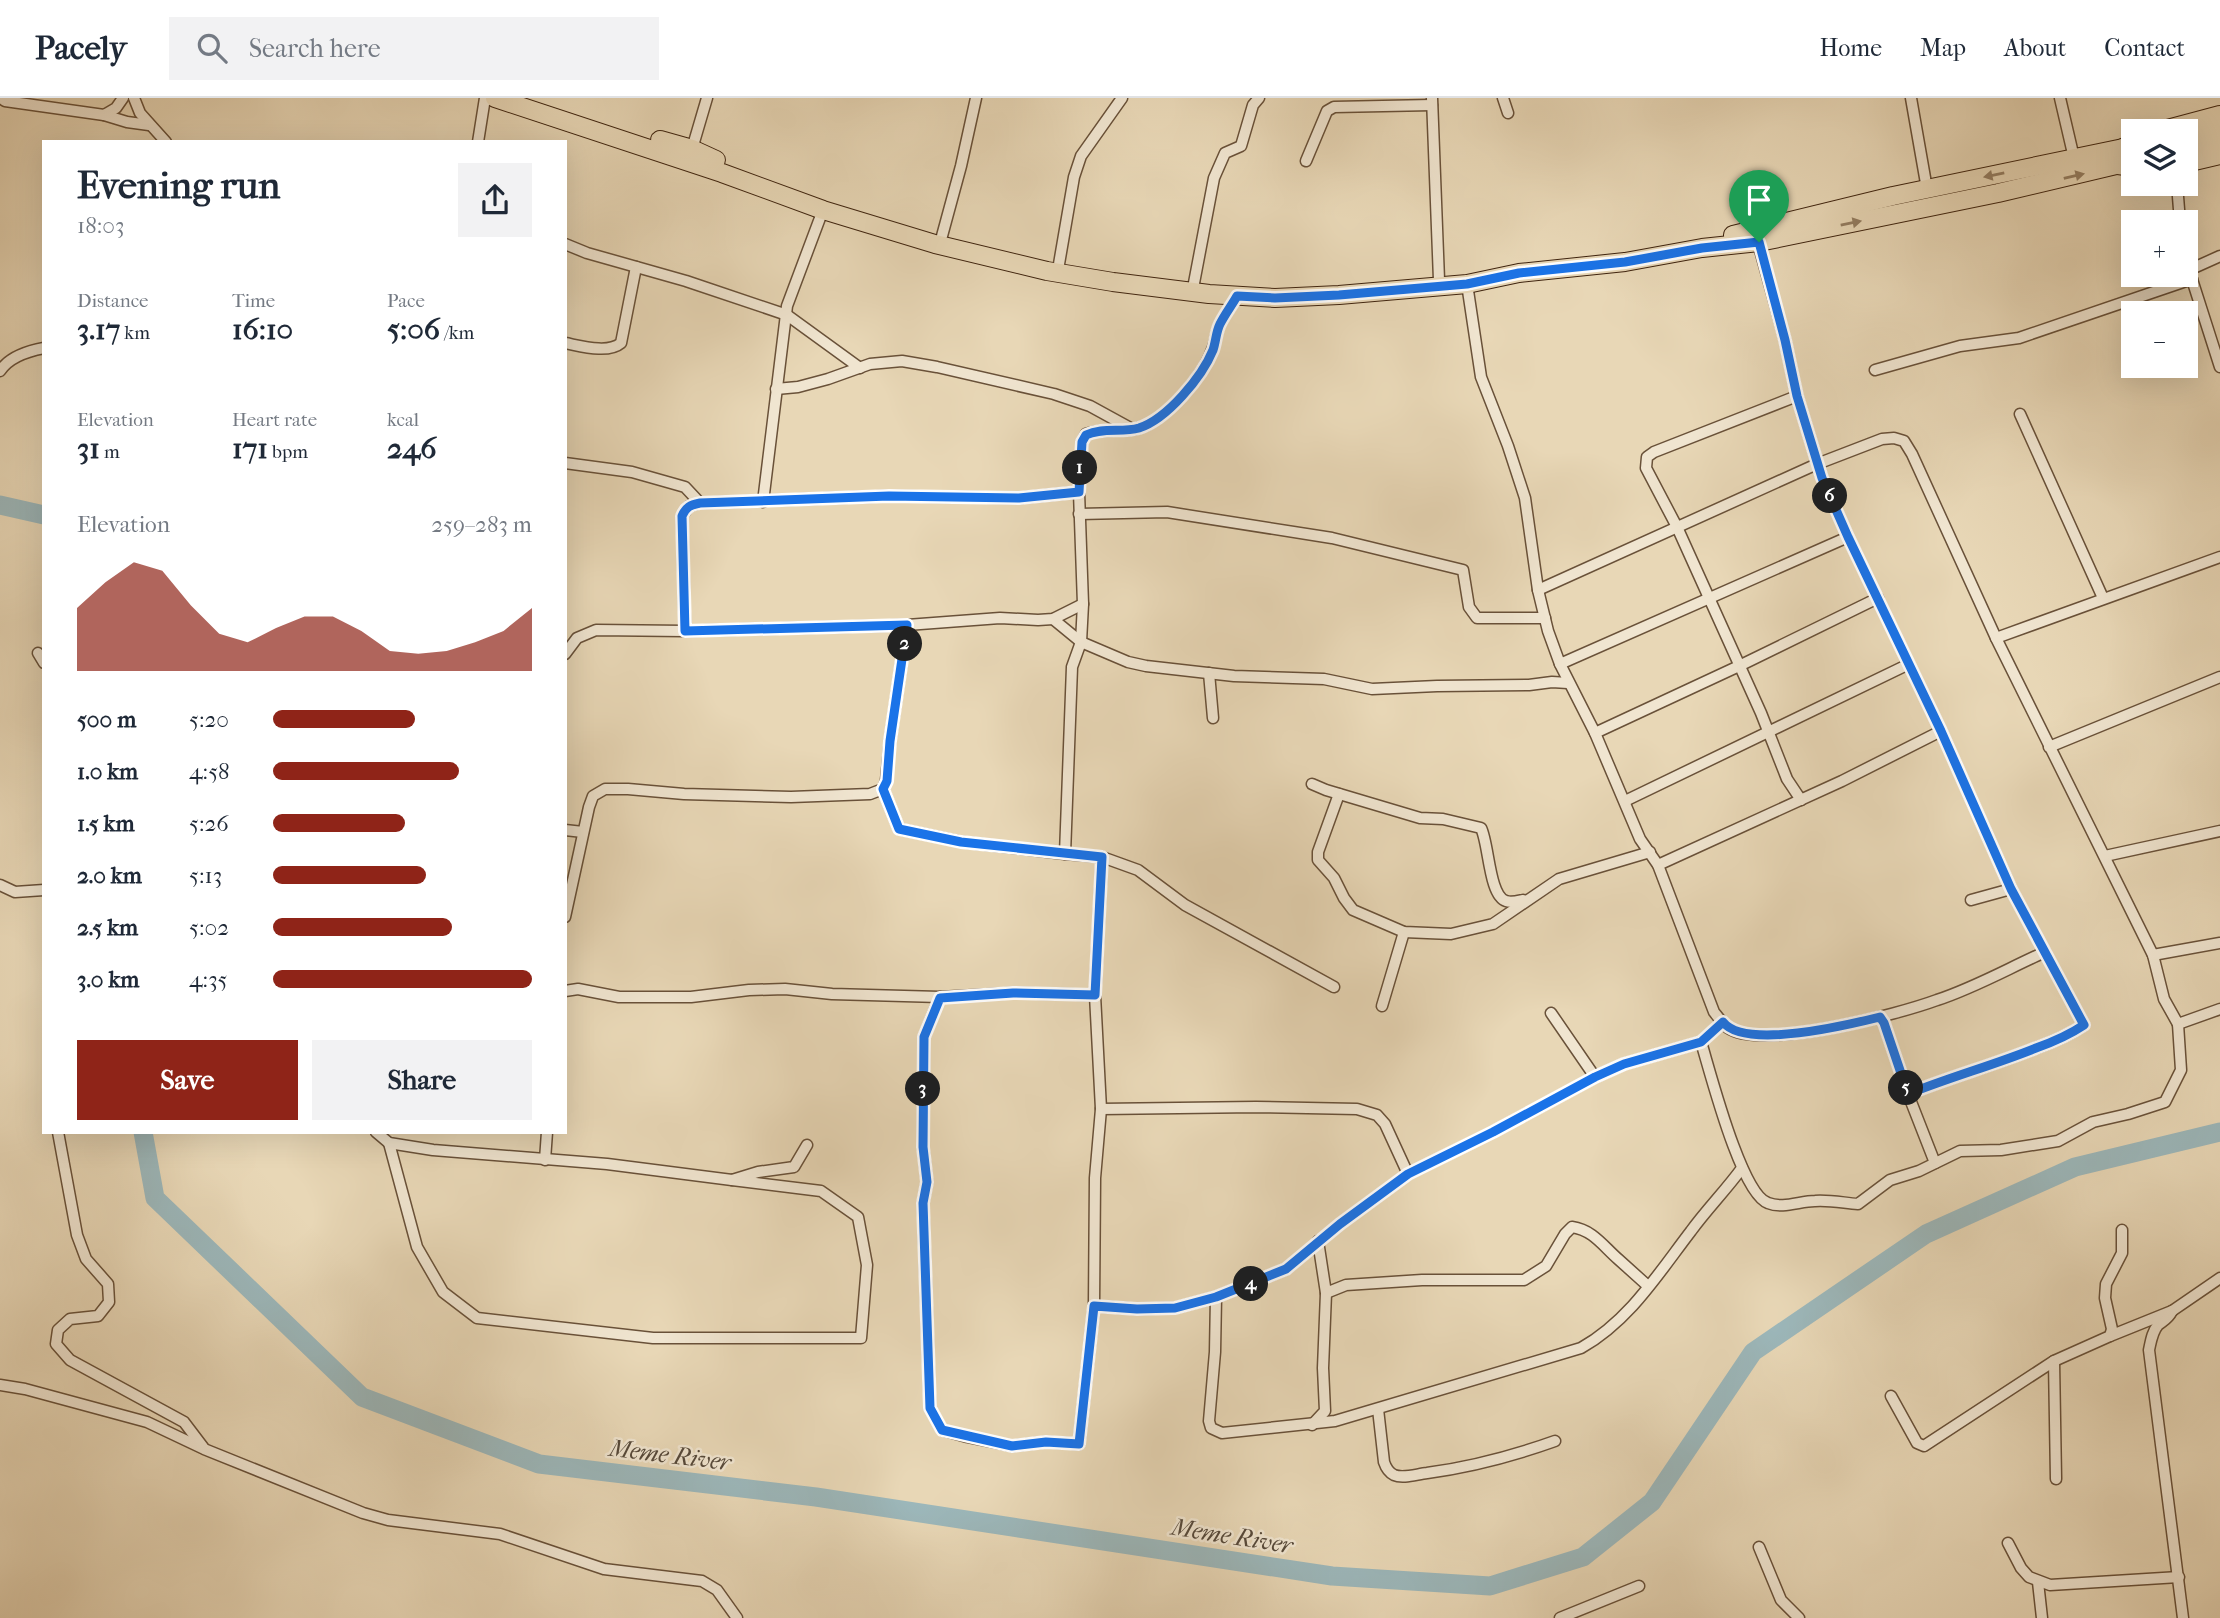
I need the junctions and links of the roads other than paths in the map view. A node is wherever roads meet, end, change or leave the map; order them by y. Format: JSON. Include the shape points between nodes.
{"nodes":[{"id":1,"x":1,"y":98,"type":"edge"},
{"id":2,"x":123,"y":98,"type":"edge"},
{"id":3,"x":134,"y":98,"type":"edge"},
{"id":4,"x":485,"y":98,"type":"edge"},
{"id":5,"x":495,"y":98,"type":"edge"},
{"id":6,"x":526,"y":98,"type":"edge"},
{"id":7,"x":707,"y":98,"type":"edge"},
{"id":8,"x":976,"y":98,"type":"edge"},
{"id":9,"x":1122,"y":98,"type":"edge"},
{"id":10,"x":1259,"y":98,"type":"edge"},
{"id":11,"x":1503,"y":98,"type":"edge"},
{"id":12,"x":1911,"y":98,"type":"edge"},
{"id":13,"x":2060,"y":98,"type":"edge"},
{"id":14,"x":1432,"y":101,"type":"edge"},
{"id":15,"x":1508,"y":113,"type":"dead end"},
{"id":16,"x":104,"y":115,"type":"junction"},
{"id":17,"x":2220,"y":115,"type":"edge"},
{"id":18,"x":2198,"y":121,"type":"edge"},
{"id":19,"x":149,"y":125,"type":"junction"},
{"id":20,"x":2220,"y":128,"type":"edge"},
{"id":21,"x":2198,"y":133,"type":"edge"},
{"id":22,"x":164,"y":140,"type":"edge"},
{"id":23,"x":478,"y":140,"type":"edge"},
{"id":24,"x":2220,"y":142,"type":"edge"},
{"id":25,"x":2198,"y":147,"type":"edge"},
{"id":26,"x":692,"y":149,"type":"junction"},
{"id":27,"x":2121,"y":155,"type":"edge"},
{"id":28,"x":2220,"y":155,"type":"edge"},
{"id":29,"x":2121,"y":157,"type":"edge"},
{"id":30,"x":2074,"y":158,"type":"junction"},
{"id":31,"x":2198,"y":160,"type":"edge"},
{"id":32,"x":1306,"y":162,"type":"dead end"},
{"id":33,"x":1927,"y":189,"type":"junction"},
{"id":34,"x":823,"y":210,"type":"junction"},
{"id":35,"x":943,"y":236,"type":"junction"},
{"id":36,"x":1755,"y":236,"type":"junction"},
{"id":37,"x":567,"y":245,"type":"edge"},
{"id":38,"x":2220,"y":256,"type":"edge"},
{"id":39,"x":1059,"y":264,"type":"junction"},
{"id":40,"x":636,"y":267,"type":"junction"},
{"id":41,"x":2198,"y":270,"type":"edge"},
{"id":42,"x":1439,"y":279,"type":"junction"},
{"id":43,"x":1194,"y":284,"type":"junction"},
{"id":44,"x":1467,"y":284,"type":"junction"},
{"id":45,"x":2156,"y":287,"type":"edge"},
{"id":46,"x":2195,"y":287,"type":"edge"},
{"id":47,"x":1237,"y":296,"type":"junction"},
{"id":48,"x":788,"y":315,"type":"junction"},
{"id":49,"x":567,"y":344,"type":"edge"},
{"id":50,"x":42,"y":348,"type":"edge"},
{"id":51,"x":2220,"y":367,"type":"edge"},
{"id":52,"x":860,"y":368,"type":"junction"},
{"id":53,"x":1875,"y":370,"type":"dead end"},
{"id":54,"x":0,"y":371,"type":"edge"},
{"id":55,"x":776,"y":389,"type":"junction"},
{"id":56,"x":1797,"y":396,"type":"junction"},
{"id":57,"x":2020,"y":414,"type":"dead end"},
{"id":58,"x":1133,"y":429,"type":"junction"},
{"id":59,"x":567,"y":463,"type":"edge"},
{"id":60,"x":1817,"y":464,"type":"junction"},
{"id":61,"x":1079,"y":492,"type":"junction"},
{"id":62,"x":762,"y":502,"type":"junction"},
{"id":63,"x":700,"y":503,"type":"junction"},
{"id":64,"x":1079,"y":514,"type":"junction"},
{"id":65,"x":1677,"y":527,"type":"junction"},
{"id":66,"x":1848,"y":537,"type":"junction"},
{"id":67,"x":2220,"y":556,"type":"edge"},
{"id":68,"x":1538,"y":590,"type":"junction"},
{"id":69,"x":1878,"y":598,"type":"junction"},
{"id":70,"x":2103,"y":598,"type":"junction"},
{"id":71,"x":1709,"y":600,"type":"junction"},
{"id":72,"x":1083,"y":604,"type":"junction"},
{"id":73,"x":1545,"y":618,"type":"junction"},
{"id":74,"x":1054,"y":619,"type":"junction"},
{"id":75,"x":907,"y":625,"type":"junction"},
{"id":76,"x":685,"y":631,"type":"junction"},
{"id":77,"x":1996,"y":638,"type":"junction"},
{"id":78,"x":1081,"y":642,"type":"junction"},
{"id":79,"x":567,"y":651,"type":"edge"},
{"id":80,"x":1560,"y":664,"type":"junction"},
{"id":81,"x":1909,"y":664,"type":"junction"},
{"id":82,"x":1739,"y":666,"type":"junction"},
{"id":83,"x":1209,"y":673,"type":"junction"},
{"id":84,"x":2220,"y":677,"type":"edge"},
{"id":85,"x":1568,"y":683,"type":"junction"},
{"id":86,"x":1213,"y":718,"type":"dead end"},
{"id":87,"x":1941,"y":731,"type":"junction"},
{"id":88,"x":1768,"y":732,"type":"junction"},
{"id":89,"x":1595,"y":733,"type":"junction"},
{"id":90,"x":2049,"y":747,"type":"junction"},
{"id":91,"x":1312,"y":783,"type":"dead end"},
{"id":92,"x":883,"y":789,"type":"junction"},
{"id":93,"x":1339,"y":794,"type":"junction"},
{"id":94,"x":1801,"y":800,"type":"junction"},
{"id":95,"x":1625,"y":801,"type":"junction"},
{"id":96,"x":567,"y":830,"type":"edge"},
{"id":97,"x":2220,"y":831,"type":"edge"},
{"id":98,"x":583,"y":832,"type":"junction"},
{"id":99,"x":1650,"y":852,"type":"junction"},
{"id":100,"x":1065,"y":854,"type":"junction"},
{"id":101,"x":2105,"y":856,"type":"junction"},
{"id":102,"x":1102,"y":857,"type":"junction"},
{"id":103,"x":1658,"y":865,"type":"junction"},
{"id":104,"x":0,"y":885,"type":"edge"},
{"id":105,"x":2011,"y":889,"type":"junction"},
{"id":106,"x":42,"y":890,"type":"edge"},
{"id":107,"x":1526,"y":900,"type":"junction"},
{"id":108,"x":1971,"y":900,"type":"dead end"},
{"id":109,"x":567,"y":908,"type":"edge"},
{"id":110,"x":1404,"y":932,"type":"junction"},
{"id":111,"x":2220,"y":943,"type":"edge"},
{"id":112,"x":2045,"y":952,"type":"junction"},
{"id":113,"x":2153,"y":955,"type":"junction"},
{"id":114,"x":1334,"y":987,"type":"dead end"},
{"id":115,"x":567,"y":991,"type":"edge"},
{"id":116,"x":1095,"y":995,"type":"junction"},
{"id":117,"x":940,"y":998,"type":"junction"},
{"id":118,"x":1382,"y":1006,"type":"dead end"},
{"id":119,"x":2220,"y":1009,"type":"edge"},
{"id":120,"x":1551,"y":1013,"type":"dead end"},
{"id":121,"x":1880,"y":1017,"type":"junction"},
{"id":122,"x":1723,"y":1022,"type":"junction"},
{"id":123,"x":2178,"y":1024,"type":"junction"},
{"id":124,"x":1701,"y":1042,"type":"junction"},
{"id":125,"x":1595,"y":1077,"type":"junction"},
{"id":126,"x":1908,"y":1094,"type":"junction"},
{"id":127,"x":1101,"y":1109,"type":"junction"},
{"id":128,"x":58,"y":1134,"type":"edge"},
{"id":129,"x":378,"y":1134,"type":"edge"},
{"id":130,"x":547,"y":1134,"type":"edge"},
{"id":131,"x":389,"y":1143,"type":"junction"},
{"id":132,"x":807,"y":1145,"type":"dead end"},
{"id":133,"x":545,"y":1160,"type":"junction"},
{"id":134,"x":1935,"y":1163,"type":"junction"},
{"id":135,"x":1742,"y":1168,"type":"junction"},
{"id":136,"x":1408,"y":1174,"type":"junction"},
{"id":137,"x":732,"y":1180,"type":"junction"},
{"id":138,"x":2122,"y":1230,"type":"dead end"},
{"id":139,"x":1318,"y":1241,"type":"junction"},
{"id":140,"x":2220,"y":1278,"type":"edge"},
{"id":141,"x":1648,"y":1286,"type":"junction"},
{"id":142,"x":1326,"y":1293,"type":"junction"},
{"id":143,"x":1216,"y":1297,"type":"junction"},
{"id":144,"x":1094,"y":1306,"type":"junction"},
{"id":145,"x":2172,"y":1311,"type":"junction"},
{"id":146,"x":2110,"y":1336,"type":"junction"},
{"id":147,"x":2054,"y":1361,"type":"junction"},
{"id":148,"x":0,"y":1385,"type":"edge"},
{"id":149,"x":1891,"y":1396,"type":"dead end"},
{"id":150,"x":1378,"y":1409,"type":"junction"},
{"id":151,"x":1325,"y":1411,"type":"junction"},
{"id":152,"x":1335,"y":1421,"type":"junction"},
{"id":153,"x":1312,"y":1425,"type":"junction"},
{"id":154,"x":1555,"y":1441,"type":"dead end"},
{"id":155,"x":204,"y":1450,"type":"junction"},
{"id":156,"x":2056,"y":1479,"type":"dead end"},
{"id":157,"x":2008,"y":1543,"type":"dead end"},
{"id":158,"x":1759,"y":1547,"type":"dead end"},
{"id":159,"x":2179,"y":1577,"type":"junction"},
{"id":160,"x":2038,"y":1581,"type":"junction"},
{"id":161,"x":1639,"y":1586,"type":"dead end"},
{"id":162,"x":737,"y":1618,"type":"edge"},
{"id":163,"x":1560,"y":1618,"type":"edge"},
{"id":164,"x":1799,"y":1618,"type":"edge"},
{"id":165,"x":2042,"y":1618,"type":"edge"},
{"id":166,"x":2183,"y":1618,"type":"edge"}],
"edges":[{"from":1,"to":16,"type":"street"},
{"from":2,"to":16,"type":"street"},
{"from":3,"to":19,"type":"street"},
{"from":4,"to":23,"type":"street"},
{"from":5,"to":34,"type":"main road"},
{"from":6,"to":26,"type":"main road"},
{"from":7,"to":26,"type":"street"},
{"from":8,"to":35,"type":"street"},
{"from":9,"to":39,"type":"street","via":[[1081,156]]},
{"from":10,"to":43,"type":"street","via":[[1241,146],[1225,153],[1214,178]]},
{"from":11,"to":15,"type":"street"},
{"from":12,"to":33,"type":"street"},
{"from":13,"to":30,"type":"street"},
{"from":14,"to":32,"type":"street","via":[[1334,107],[1327,111]]},
{"from":14,"to":42,"type":"street"},
{"from":16,"to":19,"type":"street"},
{"from":17,"to":18,"type":"main road"},
{"from":19,"to":22,"type":"street"},
{"from":20,"to":21,"type":"main road"},
{"from":24,"to":25,"type":"main road"},
{"from":26,"to":35,"type":"main road","via":[[824,199]]},
{"from":27,"to":30,"type":"main road"},
{"from":28,"to":31,"type":"main road"},
{"from":36,"to":29,"type":"main road","one_way":true,"via":[[1998,193]]},
{"from":30,"to":33,"type":"main road","one_way":true},
{"from":33,"to":36,"type":"main road"},
{"from":34,"to":47,"type":"main road","via":[[1046,271]]},
{"from":34,"to":48,"type":"street","via":[[790,295]]},
{"from":35,"to":39,"type":"main road"},
{"from":36,"to":42,"type":"main road"},
{"from":36,"to":44,"type":"main road","via":[[1625,262],[1519,273]]},
{"from":36,"to":56,"type":"street"},
{"from":37,"to":40,"type":"street"},
{"from":38,"to":41,"type":"street"},
{"from":39,"to":43,"type":"main road"},
{"from":40,"to":48,"type":"street"},
{"from":40,"to":49,"type":"street","via":[[621,343],[615,348]]},
{"from":42,"to":43,"type":"main road","via":[[1334,291]]},
{"from":44,"to":47,"type":"main road","via":[[1339,295]]},
{"from":44,"to":68,"type":"street","via":[[1481,377],[1525,498]]},
{"from":45,"to":53,"type":"street","via":[[2019,338],[1960,346]]},
{"from":46,"to":51,"type":"street"},
{"from":47,"to":58,"type":"street","via":[[1219,327],[1212,352],[1186,391],[1153,422]]},
{"from":48,"to":52,"type":"street"},
{"from":48,"to":55,"type":"street"},
{"from":50,"to":54,"type":"street","via":[[13,359]]},
{"from":52,"to":55,"type":"street"},
{"from":52,"to":58,"type":"street","via":[[902,361],[937,366],[1054,394],[1090,406]]},
{"from":55,"to":62,"type":"street"},
{"from":56,"to":60,"type":"street"},
{"from":56,"to":65,"type":"street","via":[[1647,457],[1646,468]]},
{"from":57,"to":70,"type":"street"},
{"from":58,"to":61,"type":"street","via":[[1086,435]]},
{"from":59,"to":63,"type":"street","via":[[664,481],[685,488]]},
{"from":60,"to":65,"type":"street"},
{"from":60,"to":66,"type":"street"},
{"from":60,"to":77,"type":"street","via":[[1882,439],[1904,441]]},
{"from":61,"to":62,"type":"street","via":[[1019,498],[889,496]]},
{"from":61,"to":64,"type":"street"},
{"from":62,"to":63,"type":"street"},
{"from":63,"to":76,"type":"street","via":[[689,506],[682,516]]},
{"from":64,"to":72,"type":"street"},
{"from":64,"to":73,"type":"street","via":[[1167,512],[1332,538],[1463,570],[1469,607],[1477,618]]},
{"from":65,"to":68,"type":"street"},
{"from":65,"to":71,"type":"street"},
{"from":66,"to":69,"type":"street"},
{"from":66,"to":71,"type":"street"},
{"from":67,"to":70,"type":"street"},
{"from":68,"to":73,"type":"street"},
{"from":69,"to":81,"type":"street"},
{"from":69,"to":82,"type":"street"},
{"from":70,"to":77,"type":"street"},
{"from":71,"to":80,"type":"street"},
{"from":71,"to":82,"type":"street"},
{"from":72,"to":74,"type":"street"},
{"from":72,"to":78,"type":"street"},
{"from":73,"to":80,"type":"street"},
{"from":74,"to":75,"type":"street"},
{"from":74,"to":78,"type":"street"},
{"from":75,"to":76,"type":"street"},
{"from":75,"to":92,"type":"street"},
{"from":76,"to":79,"type":"street","via":[[596,630],[577,638]]},
{"from":77,"to":90,"type":"street"},
{"from":78,"to":83,"type":"street","via":[[1128,662]]},
{"from":78,"to":100,"type":"street","via":[[1073,667]]},
{"from":80,"to":85,"type":"street"},
{"from":81,"to":87,"type":"street"},
{"from":81,"to":88,"type":"street"},
{"from":82,"to":88,"type":"street"},
{"from":82,"to":89,"type":"street"},
{"from":83,"to":85,"type":"street","via":[[1324,679],[1372,690]]},
{"from":83,"to":86,"type":"street"},
{"from":84,"to":90,"type":"street"},
{"from":85,"to":89,"type":"street"},
{"from":87,"to":94,"type":"street"},
{"from":87,"to":105,"type":"street"},
{"from":88,"to":94,"type":"street"},
{"from":88,"to":95,"type":"street"},
{"from":89,"to":95,"type":"street"},
{"from":90,"to":101,"type":"street"},
{"from":91,"to":93,"type":"street"},
{"from":92,"to":98,"type":"street","via":[[870,794],[790,797],[605,789],[593,796]]},
{"from":92,"to":100,"type":"street","via":[[899,829],[961,842]]},
{"from":93,"to":107,"type":"street","via":[[1420,818],[1481,828],[1494,888],[1506,901]]},
{"from":93,"to":110,"type":"street","via":[[1318,860],[1353,910]]},
{"from":94,"to":103,"type":"street"},
{"from":95,"to":99,"type":"street"},
{"from":96,"to":98,"type":"street"},
{"from":97,"to":101,"type":"street"},
{"from":98,"to":109,"type":"street"},
{"from":99,"to":103,"type":"street"},
{"from":99,"to":107,"type":"street","via":[[1559,878]]},
{"from":100,"to":102,"type":"street"},
{"from":101,"to":113,"type":"street"},
{"from":102,"to":114,"type":"street","via":[[1138,870],[1185,905]]},
{"from":102,"to":116,"type":"street"},
{"from":103,"to":122,"type":"street","via":[[1714,1012]]},
{"from":104,"to":106,"type":"street","via":[[15,891]]},
{"from":105,"to":108,"type":"street"},
{"from":105,"to":112,"type":"street"},
{"from":107,"to":110,"type":"street","via":[[1493,924],[1451,934]]},
{"from":110,"to":118,"type":"street"},
{"from":111,"to":113,"type":"street"},
{"from":112,"to":121,"type":"street","via":[[1938,1000]]},
{"from":112,"to":126,"type":"street","via":[[2084,1025],[1988,1068]]},
{"from":113,"to":123,"type":"street","via":[[2165,999]]},
{"from":115,"to":117,"type":"street","via":[[619,998],[785,989]]},
{"from":116,"to":117,"type":"street","via":[[1013,993]]},
{"from":116,"to":127,"type":"street"},
{"from":117,"to":144,"type":"street","via":[[924,1037],[927,1182],[923,1203],[930,1408],[942,1430],[1012,1446],[1079,1444]]},
{"from":119,"to":123,"type":"street"},
{"from":120,"to":125,"type":"street"},
{"from":121,"to":122,"type":"street","via":[[1768,1036],[1748,1035]]},
{"from":121,"to":126,"type":"street"},
{"from":122,"to":124,"type":"street"},
{"from":123,"to":134,"type":"street","via":[[2180,1070],[2165,1102],[2093,1122],[2058,1141],[1960,1151]]},
{"from":124,"to":125,"type":"street"},
{"from":124,"to":135,"type":"street"},
{"from":125,"to":136,"type":"street"},
{"from":126,"to":134,"type":"street"},
{"from":127,"to":136,"type":"street","via":[[1357,1109],[1377,1115],[1385,1124]]},
{"from":127,"to":144,"type":"street","via":[[1095,1178]]},
{"from":128,"to":155,"type":"street","via":[[77,1235],[86,1259],[108,1284],[109,1303],[98,1316],[69,1319],[58,1330],[56,1344],[70,1360],[184,1422]]},
{"from":129,"to":131,"type":"street"},
{"from":130,"to":133,"type":"street"},
{"from":131,"to":133,"type":"street"},
{"from":131,"to":137,"type":"street","via":[[417,1247],[443,1292],[477,1318],[653,1338],[861,1338],[867,1265],[859,1217],[821,1191]]},
{"from":132,"to":137,"type":"street","via":[[794,1167]]},
{"from":133,"to":137,"type":"street"},
{"from":134,"to":135,"type":"street","via":[[1890,1180],[1858,1204],[1815,1200],[1767,1203],[1759,1199]]},
{"from":135,"to":141,"type":"street"},
{"from":136,"to":139,"type":"street"},
{"from":138,"to":146,"type":"street","via":[[2122,1253],[2106,1284]]},
{"from":139,"to":142,"type":"street"},
{"from":139,"to":143,"type":"street","via":[[1286,1269]]},
{"from":140,"to":145,"type":"street"},
{"from":141,"to":142,"type":"street","via":[[1600,1240],[1572,1227],[1546,1266],[1524,1280],[1422,1280],[1346,1285]]},
{"from":141,"to":150,"type":"street","via":[[1624,1317],[1581,1348]]},
{"from":142,"to":151,"type":"street"},
{"from":143,"to":144,"type":"street","via":[[1175,1308]]},
{"from":143,"to":153,"type":"street","via":[[1212,1428],[1222,1433]]},
{"from":145,"to":146,"type":"street"},
{"from":145,"to":159,"type":"street","via":[[2157,1326],[2150,1350]]},
{"from":146,"to":147,"type":"street"},
{"from":147,"to":149,"type":"street","via":[[1924,1446],[1917,1443]]},
{"from":147,"to":156,"type":"street"},
{"from":148,"to":155,"type":"street","via":[[147,1422]]},
{"from":150,"to":152,"type":"street"},
{"from":150,"to":154,"type":"street","via":[[1384,1462],[1392,1474],[1461,1468]]},
{"from":151,"to":152,"type":"street"},
{"from":151,"to":153,"type":"street"},
{"from":152,"to":153,"type":"street"},
{"from":155,"to":162,"type":"street","via":[[388,1520],[500,1534],[604,1569],[702,1581],[717,1590]]},
{"from":157,"to":160,"type":"street","via":[[2021,1567]]},
{"from":158,"to":164,"type":"street","via":[[1781,1600]]},
{"from":159,"to":160,"type":"street","via":[[2050,1585]]},
{"from":159,"to":166,"type":"street"},
{"from":160,"to":165,"type":"street"},
{"from":161,"to":163,"type":"street"}]}
